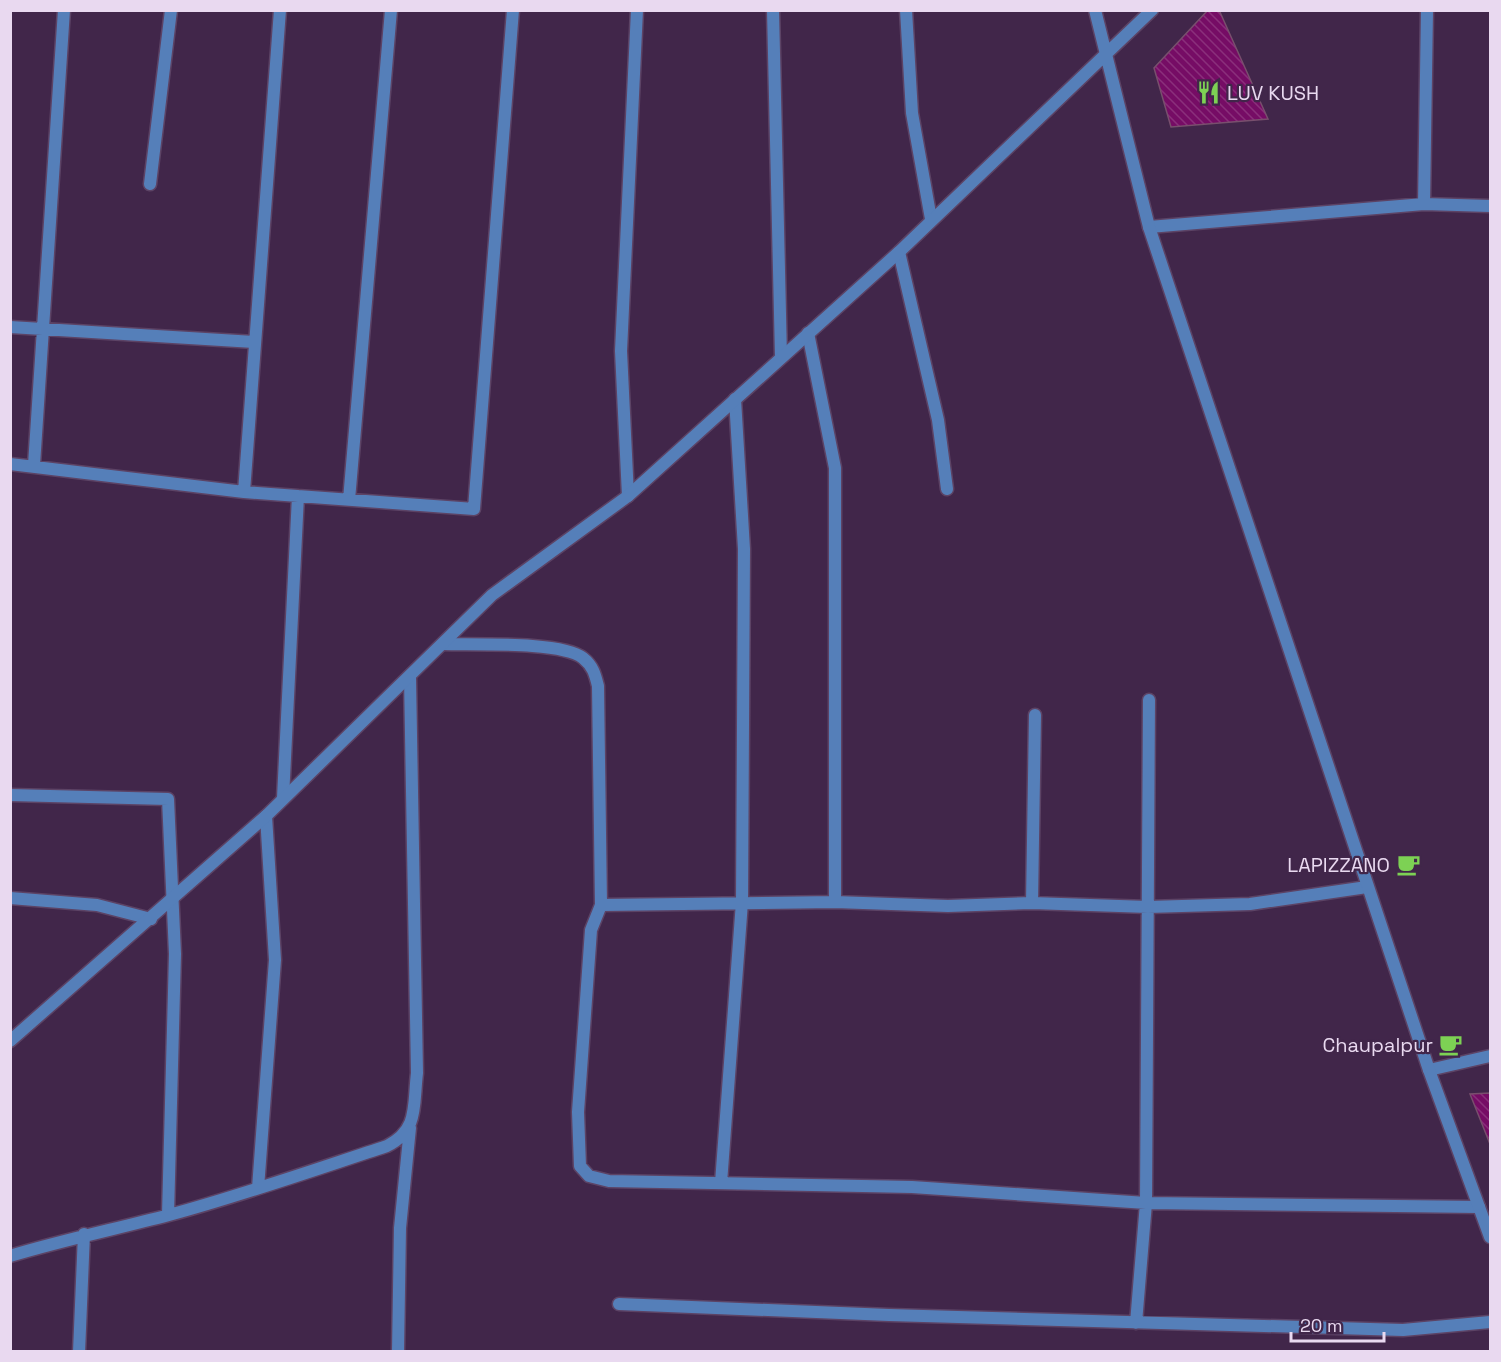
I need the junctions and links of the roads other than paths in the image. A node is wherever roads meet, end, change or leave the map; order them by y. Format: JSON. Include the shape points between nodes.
{"nodes":[{"id":1,"x":64,"y":10,"type":"edge"},
{"id":2,"x":171,"y":10,"type":"edge"},
{"id":3,"x":280,"y":10,"type":"edge"},
{"id":4,"x":391,"y":10,"type":"edge"},
{"id":5,"x":513,"y":10,"type":"edge"},
{"id":6,"x":637,"y":10,"type":"edge"},
{"id":7,"x":773,"y":10,"type":"edge"},
{"id":8,"x":906,"y":10,"type":"edge"},
{"id":9,"x":1095,"y":10,"type":"edge"},
{"id":10,"x":1152,"y":10,"type":"edge"},
{"id":11,"x":1427,"y":10,"type":"edge"},
{"id":12,"x":1106,"y":54,"type":"junction"},
{"id":13,"x":150,"y":184,"type":"dead end"},
{"id":14,"x":1424,"y":204,"type":"junction"},
{"id":15,"x":1491,"y":206,"type":"edge"},
{"id":16,"x":931,"y":219,"type":"junction"},
{"id":17,"x":1149,"y":227,"type":"junction"},
{"id":18,"x":899,"y":252,"type":"junction"},
{"id":19,"x":10,"y":327,"type":"edge"},
{"id":20,"x":44,"y":327,"type":"junction"},
{"id":21,"x":808,"y":333,"type":"junction"},
{"id":22,"x":254,"y":342,"type":"junction"},
{"id":23,"x":781,"y":357,"type":"junction"},
{"id":24,"x":735,"y":399,"type":"junction"},
{"id":25,"x":10,"y":464,"type":"edge"},
{"id":26,"x":34,"y":465,"type":"junction"},
{"id":27,"x":947,"y":489,"type":"dead end"},
{"id":28,"x":244,"y":492,"type":"junction"},
{"id":29,"x":298,"y":496,"type":"junction"},
{"id":30,"x":628,"y":496,"type":"junction"},
{"id":31,"x":349,"y":500,"type":"junction"},
{"id":32,"x":443,"y":644,"type":"junction"},
{"id":33,"x":410,"y":678,"type":"junction"},
{"id":34,"x":1149,"y":700,"type":"dead end"},
{"id":35,"x":1035,"y":715,"type":"dead end"},
{"id":36,"x":10,"y":795,"type":"edge"},
{"id":37,"x":283,"y":798,"type":"junction"},
{"id":38,"x":266,"y":816,"type":"junction"},
{"id":39,"x":1367,"y":887,"type":"junction"},
{"id":40,"x":10,"y":898,"type":"edge"},
{"id":41,"x":173,"y":900,"type":"junction"},
{"id":42,"x":742,"y":902,"type":"junction"},
{"id":43,"x":835,"y":902,"type":"junction"},
{"id":44,"x":1032,"y":903,"type":"junction"},
{"id":45,"x":601,"y":905,"type":"junction"},
{"id":46,"x":1148,"y":907,"type":"junction"},
{"id":47,"x":151,"y":919,"type":"junction"},
{"id":48,"x":10,"y":1041,"type":"edge"},
{"id":49,"x":1491,"y":1056,"type":"edge"},
{"id":50,"x":1428,"y":1070,"type":"junction"},
{"id":51,"x":410,"y":1127,"type":"junction"},
{"id":52,"x":721,"y":1183,"type":"junction"},
{"id":53,"x":258,"y":1188,"type":"junction"},
{"id":54,"x":1146,"y":1203,"type":"junction"},
{"id":55,"x":1479,"y":1207,"type":"junction"},
{"id":56,"x":168,"y":1215,"type":"junction"},
{"id":57,"x":84,"y":1234,"type":"junction"},
{"id":58,"x":1491,"y":1237,"type":"edge"},
{"id":59,"x":10,"y":1256,"type":"edge"},
{"id":60,"x":620,"y":1304,"type":"dead end"},
{"id":61,"x":1491,"y":1322,"type":"edge"},
{"id":62,"x":1136,"y":1323,"type":"junction"},
{"id":63,"x":79,"y":1352,"type":"edge"},
{"id":64,"x":398,"y":1352,"type":"edge"}],
"edges":[{"from":1,"to":20,"type":"street"},
{"from":2,"to":13,"type":"street"},
{"from":3,"to":22,"type":"street"},
{"from":4,"to":31,"type":"street"},
{"from":5,"to":31,"type":"street","via":[[474,509]]},
{"from":6,"to":30,"type":"street","via":[[621,351]]},
{"from":7,"to":23,"type":"street"},
{"from":8,"to":16,"type":"street","via":[[912,113]]},
{"from":9,"to":12,"type":"street"},
{"from":10,"to":12,"type":"street"},
{"from":11,"to":14,"type":"street"},
{"from":12,"to":16,"type":"street"},
{"from":12,"to":17,"type":"street"},
{"from":14,"to":15,"type":"street"},
{"from":14,"to":17,"type":"street"},
{"from":16,"to":18,"type":"street"},
{"from":17,"to":39,"type":"street"},
{"from":18,"to":21,"type":"street"},
{"from":18,"to":27,"type":"street","via":[[938,420]]},
{"from":19,"to":20,"type":"street"},
{"from":20,"to":22,"type":"street"},
{"from":20,"to":26,"type":"street"},
{"from":21,"to":23,"type":"street"},
{"from":21,"to":43,"type":"street","via":[[835,468]]},
{"from":22,"to":28,"type":"street"},
{"from":23,"to":24,"type":"street"},
{"from":24,"to":30,"type":"street"},
{"from":24,"to":42,"type":"street","via":[[744,549]]},
{"from":25,"to":26,"type":"street"},
{"from":26,"to":28,"type":"street"},
{"from":28,"to":29,"type":"street"},
{"from":29,"to":31,"type":"street"},
{"from":29,"to":37,"type":"street"},
{"from":30,"to":32,"type":"street","via":[[492,595]]},
{"from":32,"to":33,"type":"street"},
{"from":32,"to":45,"type":"street","via":[[552,648],[581,656],[593,668],[598,686]]},
{"from":33,"to":37,"type":"street"},
{"from":33,"to":51,"type":"street","via":[[417,1073]]},
{"from":34,"to":46,"type":"street"},
{"from":35,"to":44,"type":"street"},
{"from":36,"to":41,"type":"street","via":[[168,799]]},
{"from":37,"to":38,"type":"street"},
{"from":38,"to":41,"type":"street"},
{"from":38,"to":53,"type":"street","via":[[275,960]]},
{"from":39,"to":46,"type":"street","via":[[1250,904]]},
{"from":39,"to":50,"type":"street"},
{"from":40,"to":47,"type":"street","via":[[97,905]]},
{"from":41,"to":47,"type":"street"},
{"from":41,"to":56,"type":"street"},
{"from":42,"to":43,"type":"street"},
{"from":42,"to":45,"type":"street"},
{"from":42,"to":52,"type":"street"},
{"from":43,"to":44,"type":"street","via":[[948,906]]},
{"from":44,"to":46,"type":"street"},
{"from":45,"to":52,"type":"street","via":[[591,930],[578,1113],[580,1166],[589,1176],[609,1181]]},
{"from":46,"to":54,"type":"street"},
{"from":47,"to":48,"type":"street"},
{"from":49,"to":50,"type":"street"},
{"from":50,"to":55,"type":"street"},
{"from":51,"to":53,"type":"street","via":[[402,1138],[387,1146]]},
{"from":51,"to":64,"type":"street","via":[[400,1228]]},
{"from":52,"to":54,"type":"street","via":[[912,1187]]},
{"from":53,"to":56,"type":"street"},
{"from":54,"to":55,"type":"street"},
{"from":54,"to":62,"type":"street"},
{"from":55,"to":58,"type":"street"},
{"from":56,"to":57,"type":"street"},
{"from":57,"to":59,"type":"street"},
{"from":57,"to":63,"type":"street"},
{"from":60,"to":62,"type":"street"},
{"from":61,"to":62,"type":"street","via":[[1403,1330]]}]}
